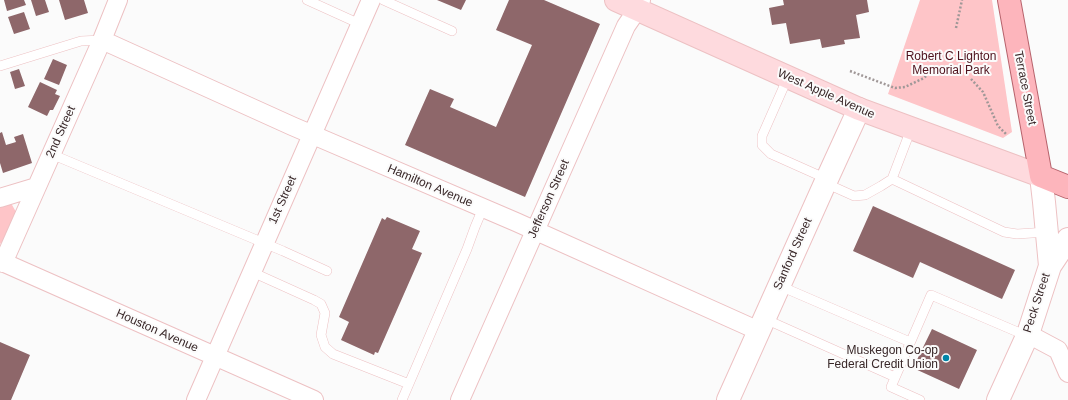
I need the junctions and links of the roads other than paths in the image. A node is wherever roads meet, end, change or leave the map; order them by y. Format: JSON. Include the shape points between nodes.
{"nodes":[{"id":1,"x":118,"y":0,"type":"edge"},
{"id":2,"x":307,"y":0,"type":"edge"},
{"id":3,"x":371,"y":0,"type":"edge"},
{"id":4,"x":382,"y":0,"type":"edge"},
{"id":5,"x":616,"y":0,"type":"edge"},
{"id":6,"x":1008,"y":0,"type":"edge"},
{"id":7,"x":644,"y":3,"type":"edge"},
{"id":8,"x":360,"y":24,"type":"junction"},
{"id":9,"x":452,"y":31,"type":"dead end"},
{"id":10,"x":102,"y":40,"type":"junction"},
{"id":11,"x":0,"y":66,"type":"edge"},
{"id":12,"x":788,"y":77,"type":"junction"},
{"id":13,"x":859,"y":109,"type":"junction"},
{"id":14,"x":911,"y":129,"type":"junction"},
{"id":15,"x":312,"y":135,"type":"junction"},
{"id":16,"x":51,"y":154,"type":"junction"},
{"id":17,"x":1041,"y":176,"type":"junction"},
{"id":18,"x":827,"y":179,"type":"junction"},
{"id":19,"x":892,"y":179,"type":"junction"},
{"id":20,"x":36,"y":187,"type":"junction"},
{"id":21,"x":1068,"y":187,"type":"edge"},
{"id":22,"x":0,"y":198,"type":"edge"},
{"id":23,"x":483,"y":208,"type":"junction"},
{"id":24,"x":534,"y":231,"type":"junction"},
{"id":25,"x":1047,"y":232,"type":"junction"},
{"id":26,"x":1068,"y":239,"type":"edge"},
{"id":27,"x":264,"y":244,"type":"junction"},
{"id":28,"x":2,"y":262,"type":"edge"},
{"id":29,"x":1050,"y":266,"type":"junction"},
{"id":30,"x":327,"y":271,"type":"dead end"},
{"id":31,"x":252,"y":272,"type":"junction"},
{"id":32,"x":780,"y":286,"type":"junction"},
{"id":33,"x":762,"y":325,"type":"junction"},
{"id":34,"x":1027,"y":335,"type":"junction"},
{"id":35,"x":910,"y":342,"type":"junction"},
{"id":36,"x":1063,"y":348,"type":"edge"},
{"id":37,"x":215,"y":357,"type":"junction"},
{"id":38,"x":1068,"y":373,"type":"edge"},
{"id":39,"x":895,"y":377,"type":"junction"},
{"id":40,"x":409,"y":384,"type":"junction"},
{"id":41,"x":196,"y":400,"type":"edge"},
{"id":42,"x":314,"y":400,"type":"edge"},
{"id":43,"x":402,"y":400,"type":"edge"},
{"id":44,"x":460,"y":400,"type":"edge"},
{"id":45,"x":728,"y":400,"type":"edge"},
{"id":46,"x":920,"y":400,"type":"edge"},
{"id":47,"x":998,"y":400,"type":"edge"}],
"edges":[{"from":1,"to":10,"type":"street","name":"2nd Street"},
{"from":2,"to":8,"type":"lane"},
{"from":3,"to":8,"type":"street","name":"1st Street"},
{"from":4,"to":9,"type":"lane"},
{"from":5,"to":7,"type":"main road","name":"West Apple Avenue"},
{"from":6,"to":17,"type":"main road","name":"Terrace Street"},
{"from":7,"to":12,"type":"main road","name":"West Apple Avenue"},
{"from":7,"to":24,"type":"street","name":"Jefferson Street","via":[[626,26]]},
{"from":8,"to":15,"type":"street","name":"1st Street"},
{"from":10,"to":11,"type":"lane","via":[[81,42]]},
{"from":10,"to":15,"type":"street","name":"Hamilton Avenue"},
{"from":10,"to":16,"type":"street","name":"2nd Street"},
{"from":12,"to":13,"type":"main road","name":"West Apple Avenue"},
{"from":12,"to":18,"type":"lane","via":[[762,136],[762,145],[771,154]]},
{"from":13,"to":14,"type":"main road","name":"West Apple Avenue"},
{"from":13,"to":18,"type":"street","name":"Sanford Street"},
{"from":14,"to":17,"type":"main road","name":"West Apple Avenue"},
{"from":14,"to":19,"type":"lane"},
{"from":15,"to":23,"type":"street","name":"Hamilton Avenue"},
{"from":15,"to":27,"type":"street","name":"1st Street"},
{"from":16,"to":20,"type":"street","name":"2nd Street"},
{"from":16,"to":27,"type":"lane"},
{"from":17,"to":21,"type":"main road"},
{"from":17,"to":25,"type":"street","name":"Peck Street"},
{"from":18,"to":19,"type":"lane","via":[[834,187],[854,196],[865,195]]},
{"from":18,"to":32,"type":"street","name":"Sanford Street"},
{"from":19,"to":25,"type":"lane","via":[[1004,232]]},
{"from":20,"to":22,"type":"street"},
{"from":20,"to":28,"type":"street","name":"2nd Street"},
{"from":23,"to":24,"type":"street","name":"Hamilton Avenue"},
{"from":23,"to":40,"type":"lane"},
{"from":24,"to":33,"type":"street","name":"Hamilton Avenue"},
{"from":24,"to":44,"type":"street","name":"Jefferson Street"},
{"from":25,"to":29,"type":"street","name":"Peck Street"},
{"from":26,"to":29,"type":"street"},
{"from":27,"to":30,"type":"lane"},
{"from":27,"to":31,"type":"street","name":"1st Street"},
{"from":28,"to":37,"type":"street","name":"Houston Avenue"},
{"from":29,"to":34,"type":"street","name":"Peck Street"},
{"from":31,"to":37,"type":"street","name":"1st Street"},
{"from":31,"to":40,"type":"lane","via":[[321,304],[325,313],[321,334],[325,347],[333,354]]},
{"from":32,"to":33,"type":"street","name":"Sanford Street"},
{"from":32,"to":35,"type":"lane"},
{"from":33,"to":39,"type":"lane"},
{"from":33,"to":45,"type":"street","name":"Sanford Street"},
{"from":34,"to":35,"type":"lane","via":[[931,295]]},
{"from":34,"to":36,"type":"street"},
{"from":34,"to":47,"type":"street","name":"Peck Street"},
{"from":35,"to":39,"type":"lane"},
{"from":36,"to":38,"type":"street"},
{"from":37,"to":41,"type":"street","name":"1st Street"},
{"from":37,"to":42,"type":"street","name":"Houston Avenue"},
{"from":39,"to":46,"type":"lane","via":[[891,387]]},
{"from":40,"to":43,"type":"lane"}]}
